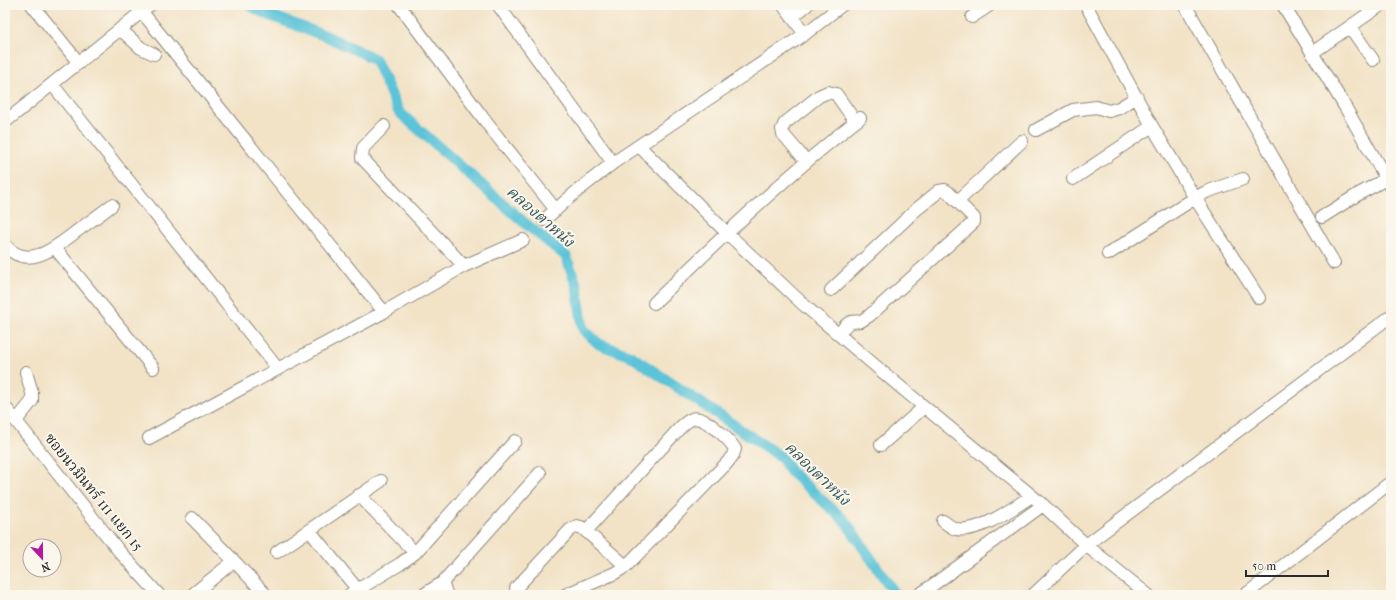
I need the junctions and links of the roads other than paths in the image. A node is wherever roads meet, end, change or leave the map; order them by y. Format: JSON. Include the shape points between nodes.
{"nodes":[{"id":1,"x":400,"y":5,"type":"edge"},
{"id":2,"x":498,"y":5,"type":"edge"},
{"id":3,"x":783,"y":5,"type":"edge"},
{"id":4,"x":807,"y":5,"type":"edge"},
{"id":5,"x":842,"y":5,"type":"edge"},
{"id":6,"x":990,"y":5,"type":"edge"},
{"id":7,"x":1086,"y":5,"type":"edge"},
{"id":8,"x":1185,"y":5,"type":"edge"},
{"id":9,"x":1283,"y":5,"type":"edge"},
{"id":10,"x":1381,"y":5,"type":"edge"},
{"id":11,"x":36,"y":6,"type":"edge"},
{"id":12,"x":146,"y":9,"type":"edge"},
{"id":13,"x":792,"y":16,"type":"junction"},
{"id":14,"x":972,"y":17,"type":"dead end"},
{"id":15,"x":1350,"y":27,"type":"junction"},
{"id":16,"x":120,"y":29,"type":"junction"},
{"id":17,"x":805,"y":34,"type":"junction"},
{"id":18,"x":1312,"y":53,"type":"junction"},
{"id":19,"x":154,"y":54,"type":"dead end"},
{"id":20,"x":1373,"y":60,"type":"dead end"},
{"id":21,"x":79,"y":63,"type":"junction"},
{"id":22,"x":52,"y":84,"type":"junction"},
{"id":23,"x":1137,"y":97,"type":"junction"},
{"id":24,"x":6,"y":120,"type":"edge"},
{"id":25,"x":384,"y":126,"type":"dead end"},
{"id":26,"x":1152,"y":126,"type":"junction"},
{"id":27,"x":1036,"y":130,"type":"dead end"},
{"id":28,"x":1022,"y":141,"type":"dead end"},
{"id":29,"x":639,"y":146,"type":"junction"},
{"id":30,"x":806,"y":162,"type":"junction"},
{"id":31,"x":613,"y":163,"type":"junction"},
{"id":32,"x":1073,"y":179,"type":"dead end"},
{"id":33,"x":1244,"y":179,"type":"dead end"},
{"id":34,"x":1389,"y":183,"type":"edge"},
{"id":35,"x":1195,"y":198,"type":"junction"},
{"id":36,"x":958,"y":201,"type":"junction"},
{"id":37,"x":112,"y":205,"type":"dead end"},
{"id":38,"x":556,"y":210,"type":"junction"},
{"id":39,"x":1322,"y":217,"type":"dead end"},
{"id":40,"x":544,"y":220,"type":"dead end"},
{"id":41,"x":727,"y":233,"type":"junction"},
{"id":42,"x":523,"y":240,"type":"dead end"},
{"id":43,"x":5,"y":244,"type":"edge"},
{"id":44,"x":55,"y":248,"type":"junction"},
{"id":45,"x":1108,"y":254,"type":"dead end"},
{"id":46,"x":1334,"y":263,"type":"dead end"},
{"id":47,"x":464,"y":266,"type":"junction"},
{"id":48,"x":831,"y":290,"type":"dead end"},
{"id":49,"x":1259,"y":298,"type":"dead end"},
{"id":50,"x":654,"y":303,"type":"dead end"},
{"id":51,"x":384,"y":312,"type":"junction"},
{"id":52,"x":1391,"y":316,"type":"edge"},
{"id":53,"x":839,"y":334,"type":"junction"},
{"id":54,"x":153,"y":368,"type":"dead end"},
{"id":55,"x":278,"y":369,"type":"junction"},
{"id":56,"x":26,"y":372,"type":"dead end"},
{"id":57,"x":924,"y":407,"type":"junction"},
{"id":58,"x":5,"y":408,"type":"edge"},
{"id":59,"x":16,"y":421,"type":"junction"},
{"id":60,"x":149,"y":438,"type":"dead end"},
{"id":61,"x":515,"y":441,"type":"dead end"},
{"id":62,"x":881,"y":444,"type":"dead end"},
{"id":63,"x":540,"y":473,"type":"dead end"},
{"id":64,"x":381,"y":481,"type":"dead end"},
{"id":65,"x":1391,"y":482,"type":"edge"},
{"id":66,"x":359,"y":495,"type":"junction"},
{"id":67,"x":1032,"y":496,"type":"junction"},
{"id":68,"x":1043,"y":505,"type":"junction"},
{"id":69,"x":192,"y":518,"type":"dead end"},
{"id":70,"x":943,"y":521,"type":"dead end"},
{"id":71,"x":309,"y":530,"type":"junction"},
{"id":72,"x":586,"y":530,"type":"junction"},
{"id":73,"x":1086,"y":545,"type":"junction"},
{"id":74,"x":277,"y":552,"type":"dead end"},
{"id":75,"x":415,"y":553,"type":"junction"},
{"id":76,"x":234,"y":561,"type":"junction"},
{"id":77,"x":626,"y":566,"type":"junction"},
{"id":78,"x":442,"y":584,"type":"junction"},
{"id":79,"x":516,"y":588,"type":"dead end"},
{"id":80,"x":354,"y":592,"type":"edge"},
{"id":81,"x":159,"y":595,"type":"edge"},
{"id":82,"x":192,"y":595,"type":"edge"},
{"id":83,"x":266,"y":595,"type":"edge"},
{"id":84,"x":423,"y":595,"type":"edge"},
{"id":85,"x":447,"y":595,"type":"edge"},
{"id":86,"x":565,"y":595,"type":"edge"},
{"id":87,"x":919,"y":595,"type":"edge"},
{"id":88,"x":1033,"y":595,"type":"edge"},
{"id":89,"x":1148,"y":595,"type":"edge"},
{"id":90,"x":1245,"y":595,"type":"edge"}],
"edges":[{"from":1,"to":38,"type":"street","via":[[489,126]]},
{"from":2,"to":31,"type":"street"},
{"from":3,"to":13,"type":"street"},
{"from":4,"to":13,"type":"street"},
{"from":5,"to":17,"type":"street"},
{"from":6,"to":14,"type":"street"},
{"from":7,"to":23,"type":"street"},
{"from":8,"to":46,"type":"street"},
{"from":9,"to":18,"type":"street"},
{"from":10,"to":15,"type":"street"},
{"from":11,"to":21,"type":"street"},
{"from":12,"to":16,"type":"street"},
{"from":12,"to":51,"type":"street"},
{"from":13,"to":17,"type":"street"},
{"from":15,"to":18,"type":"street"},
{"from":15,"to":20,"type":"street"},
{"from":16,"to":19,"type":"street","via":[[141,48]]},
{"from":16,"to":21,"type":"street"},
{"from":17,"to":29,"type":"street"},
{"from":18,"to":34,"type":"street"},
{"from":21,"to":22,"type":"street"},
{"from":22,"to":24,"type":"street"},
{"from":22,"to":55,"type":"street"},
{"from":23,"to":26,"type":"street"},
{"from":23,"to":27,"type":"street","via":[[1109,111],[1096,107],[1073,110]]},
{"from":25,"to":47,"type":"street","via":[[363,148],[362,158]]},
{"from":26,"to":32,"type":"street"},
{"from":26,"to":35,"type":"street"},
{"from":28,"to":36,"type":"street"},
{"from":29,"to":31,"type":"street"},
{"from":29,"to":41,"type":"street"},
{"from":30,"to":30,"type":"street","via":[[857,120],[836,94],[828,92],[819,96],[785,123],[782,129],[783,134]]},
{"from":30,"to":41,"type":"street"},
{"from":31,"to":38,"type":"street"},
{"from":33,"to":35,"type":"street"},
{"from":34,"to":39,"type":"street","via":[[1357,195]]},
{"from":35,"to":45,"type":"street"},
{"from":35,"to":49,"type":"street"},
{"from":36,"to":48,"type":"street","via":[[945,190],[939,191]]},
{"from":36,"to":53,"type":"street","via":[[974,218],[974,222],[869,316],[846,325]]},
{"from":37,"to":44,"type":"street"},
{"from":38,"to":40,"type":"street"},
{"from":41,"to":50,"type":"street"},
{"from":41,"to":53,"type":"street"},
{"from":42,"to":47,"type":"street"},
{"from":43,"to":44,"type":"street","via":[[18,255],[29,256],[46,253]]},
{"from":44,"to":54,"type":"street"},
{"from":47,"to":51,"type":"street"},
{"from":51,"to":55,"type":"street"},
{"from":52,"to":73,"type":"street"},
{"from":53,"to":57,"type":"street"},
{"from":55,"to":60,"type":"street"},
{"from":56,"to":59,"type":"street","via":[[32,401]]},
{"from":57,"to":62,"type":"street"},
{"from":57,"to":67,"type":"street"},
{"from":58,"to":59,"type":"street","name":"ซอยนวมินทร์ 111 แยก 15"},
{"from":59,"to":81,"type":"street","name":"ซอยนวมินทร์ 111 แยก 15","via":[[119,551]]},
{"from":61,"to":75,"type":"street"},
{"from":63,"to":78,"type":"street"},
{"from":64,"to":66,"type":"street"},
{"from":65,"to":90,"type":"street"},
{"from":66,"to":71,"type":"street"},
{"from":66,"to":75,"type":"street"},
{"from":67,"to":68,"type":"street"},
{"from":67,"to":70,"type":"street","via":[[995,519],[965,530],[954,528]]},
{"from":68,"to":73,"type":"street"},
{"from":68,"to":87,"type":"street"},
{"from":69,"to":76,"type":"street"},
{"from":71,"to":74,"type":"street"},
{"from":71,"to":80,"type":"street"},
{"from":72,"to":77,"type":"street"},
{"from":72,"to":77,"type":"street","via":[[685,423],[698,418],[707,422],[731,443],[735,449],[733,456]]},
{"from":72,"to":79,"type":"street","via":[[577,526],[570,530]]},
{"from":73,"to":88,"type":"street"},
{"from":73,"to":89,"type":"street"},
{"from":75,"to":80,"type":"street"},
{"from":76,"to":82,"type":"street"},
{"from":76,"to":83,"type":"street"},
{"from":77,"to":86,"type":"street"},
{"from":78,"to":84,"type":"street"},
{"from":78,"to":85,"type":"street"}]}
